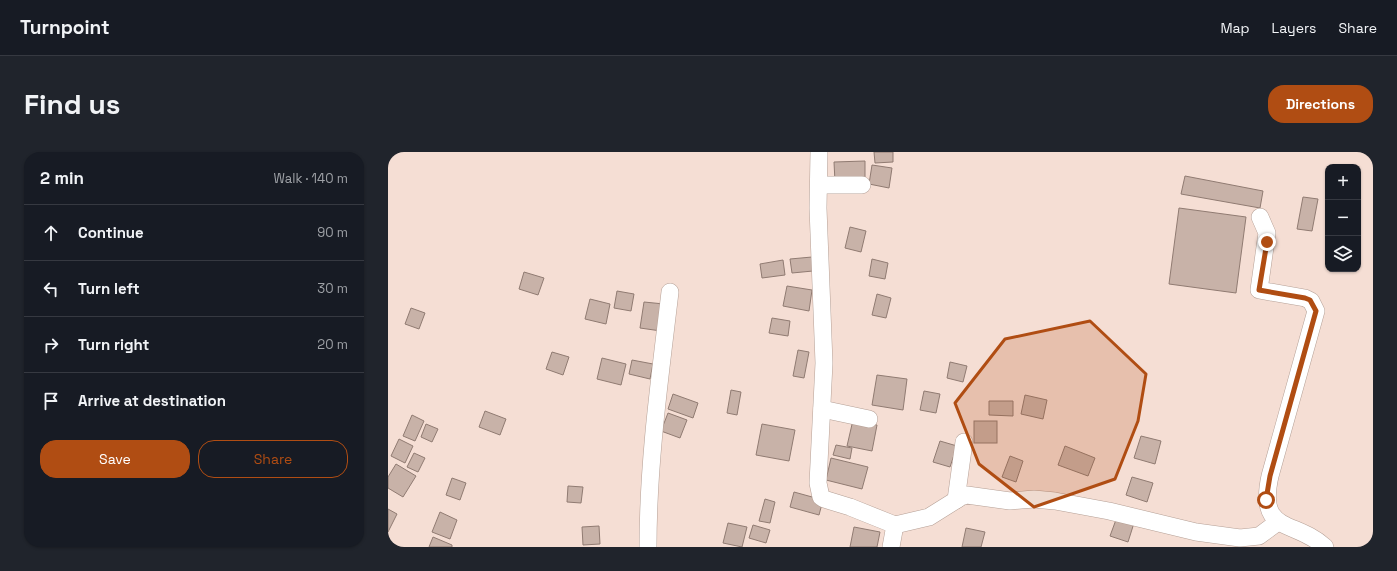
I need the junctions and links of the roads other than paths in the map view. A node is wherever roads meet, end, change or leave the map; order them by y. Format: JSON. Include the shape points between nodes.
{"nodes":[{"id":1,"x":819,"y":152,"type":"edge"},
{"id":2,"x":819,"y":185,"type":"junction"},
{"id":3,"x":862,"y":185,"type":"dead end"},
{"id":4,"x":1260,"y":217,"type":"dead end"},
{"id":5,"x":670,"y":292,"type":"dead end"},
{"id":6,"x":822,"y":409,"type":"junction"},
{"id":7,"x":869,"y":419,"type":"dead end"},
{"id":8,"x":964,"y":442,"type":"dead end"},
{"id":9,"x":956,"y":500,"type":"junction"},
{"id":10,"x":1278,"y":522,"type":"junction"},
{"id":11,"x":895,"y":525,"type":"junction"},
{"id":12,"x":648,"y":547,"type":"edge"},
{"id":13,"x":891,"y":547,"type":"edge"},
{"id":14,"x":1325,"y":547,"type":"edge"}],
"edges":[{"from":1,"to":2,"type":"street"},
{"from":2,"to":3,"type":"street"},
{"from":2,"to":6,"type":"street","via":[[824,363]]},
{"from":4,"to":10,"type":"street","via":[[1267,232],[1259,290],[1305,298],[1310,300],[1316,311],[1267,489],[1266,500]]},
{"from":5,"to":12,"type":"street","via":[[653,432],[648,498]]},
{"from":6,"to":7,"type":"street"},
{"from":6,"to":11,"type":"street","via":[[818,468],[821,497]]},
{"from":8,"to":9,"type":"street"},
{"from":9,"to":10,"type":"street","via":[[967,495],[1010,500],[1043,500],[1109,511],[1196,532],[1240,538],[1259,536]]},
{"from":9,"to":11,"type":"street","via":[[929,517]]},
{"from":10,"to":14,"type":"street"},
{"from":11,"to":13,"type":"street"}]}
